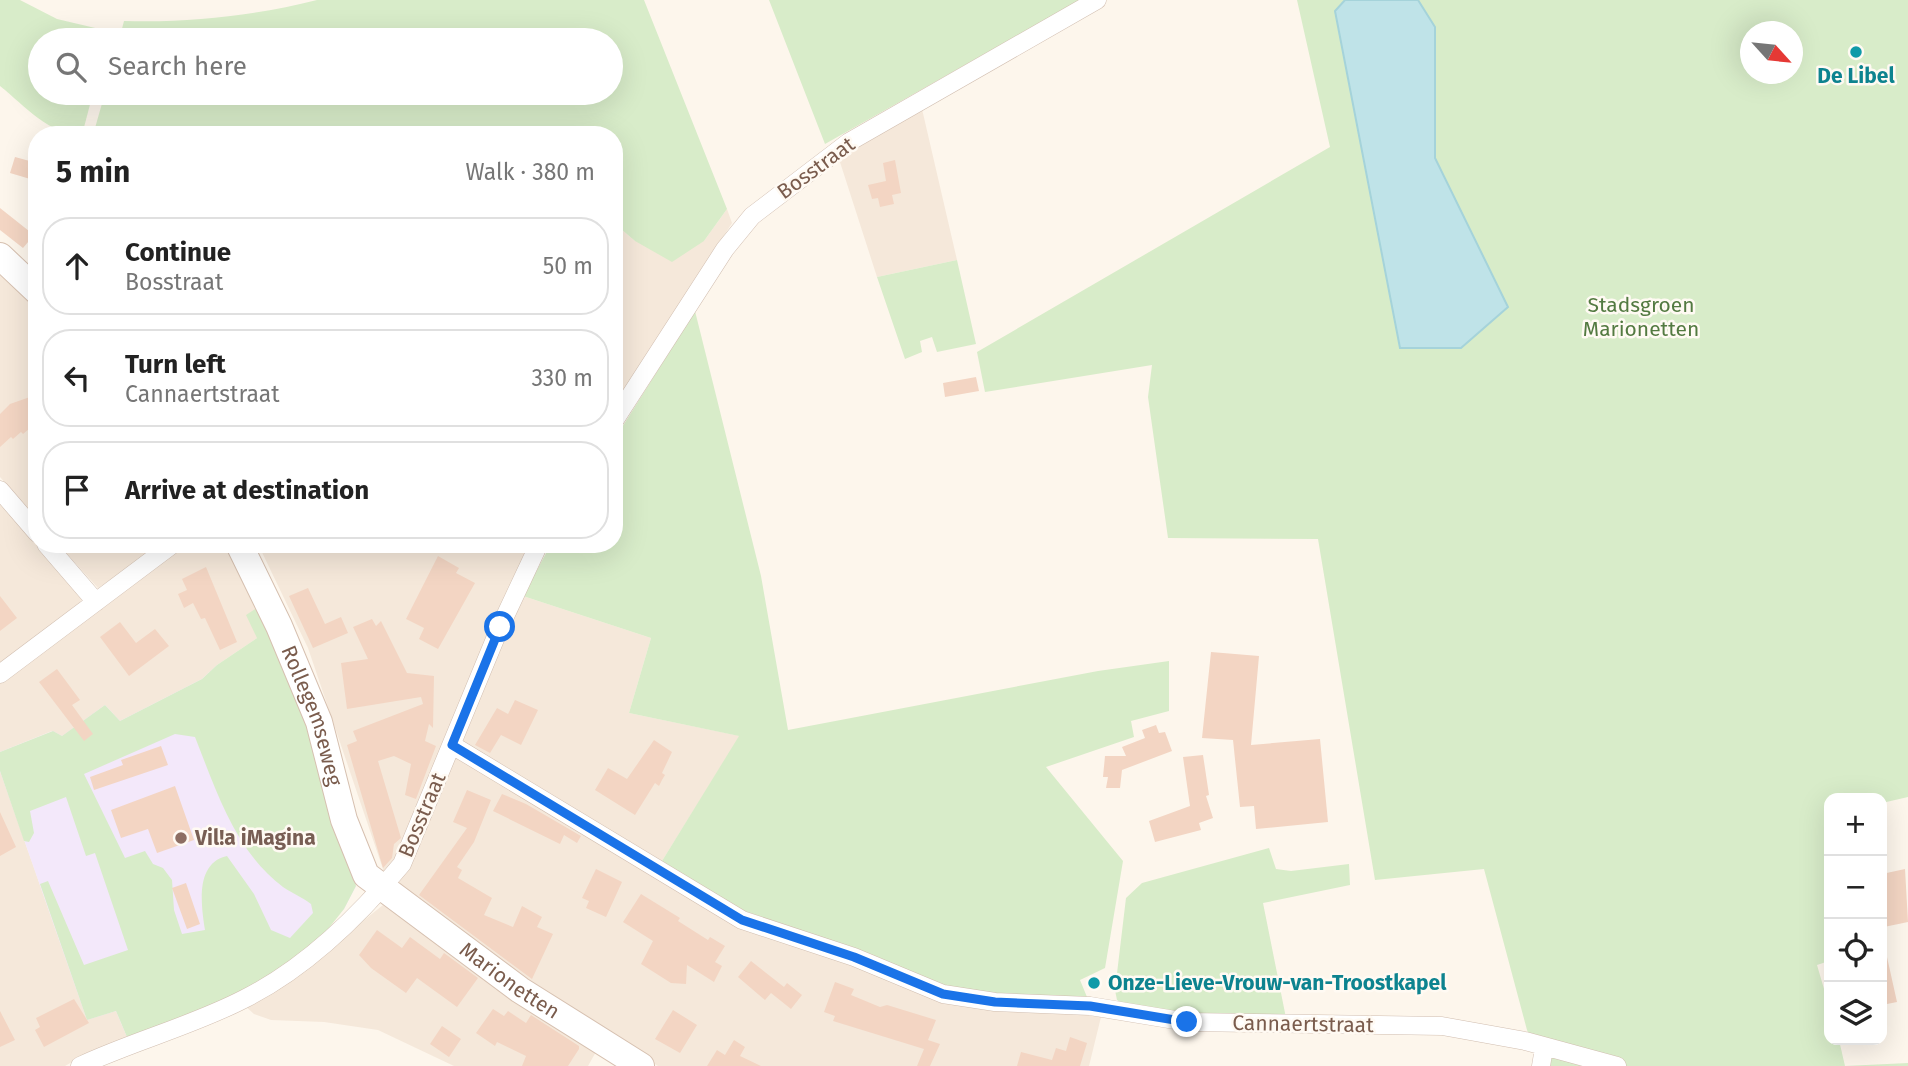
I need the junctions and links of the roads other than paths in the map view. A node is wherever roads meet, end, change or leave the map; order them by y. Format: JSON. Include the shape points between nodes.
{"nodes":[{"id":1,"x":1097,"y":0,"type":"edge"},
{"id":2,"x":0,"y":256,"type":"edge"},
{"id":3,"x":28,"y":282,"type":"edge"},
{"id":4,"x":623,"y":407,"type":"edge"},
{"id":5,"x":0,"y":490,"type":"edge"},
{"id":6,"x":28,"y":523,"type":"edge"},
{"id":7,"x":55,"y":553,"type":"edge"},
{"id":8,"x":161,"y":553,"type":"edge"},
{"id":9,"x":243,"y":553,"type":"edge"},
{"id":10,"x":535,"y":553,"type":"edge"},
{"id":11,"x":96,"y":602,"type":"junction"},
{"id":12,"x":0,"y":674,"type":"edge"},
{"id":13,"x":452,"y":745,"type":"junction"},
{"id":14,"x":382,"y":888,"type":"junction"},
{"id":15,"x":1542,"y":1057,"type":"edge"},
{"id":16,"x":80,"y":1066,"type":"edge"},
{"id":17,"x":641,"y":1066,"type":"edge"},
{"id":18,"x":1617,"y":1066,"type":"edge"}],
"edges":[{"from":1,"to":4,"type":"street","name":"Bosstraat","via":[[849,142],[752,216],[725,249]]},
{"from":2,"to":3,"type":"street"},
{"from":5,"to":6,"type":"street"},
{"from":7,"to":11,"type":"street"},
{"from":8,"to":11,"type":"street"},
{"from":9,"to":14,"type":"street","name":"Rollegemseweg","via":[[319,722],[355,849],[366,875]]},
{"from":10,"to":13,"type":"street","name":"Bosstraat"},
{"from":11,"to":12,"type":"street"},
{"from":13,"to":14,"type":"street","name":"Bosstraat","via":[[402,864]]},
{"from":13,"to":15,"type":"street","name":"Cannaertstraat","via":[[742,920],[854,957],[943,994],[995,1002],[1090,1006],[1187,1022],[1442,1026],[1525,1041]]},
{"from":14,"to":16,"type":"street","name":"Bosstraat","via":[[309,958],[274,983],[242,1001]]},
{"from":14,"to":17,"type":"street","name":"Marionetten","via":[[520,990]]},
{"from":15,"to":18,"type":"street","name":"Cannaertstraat"}]}
